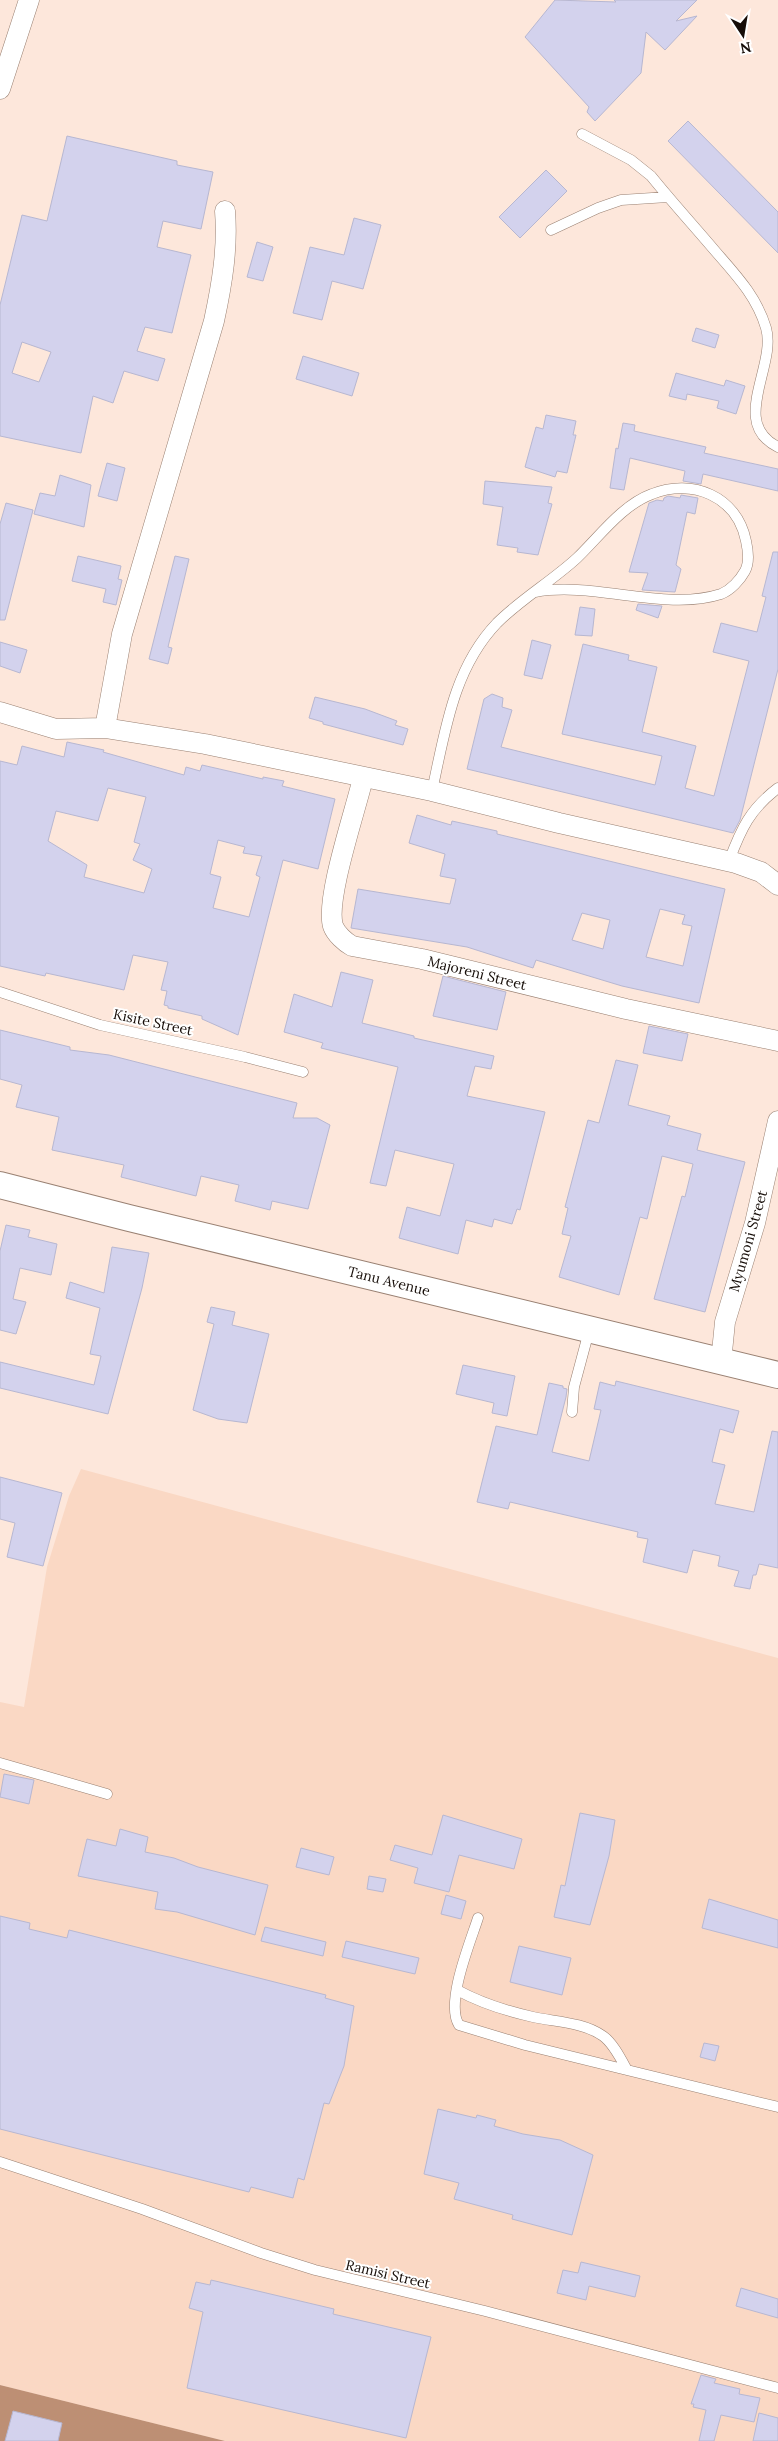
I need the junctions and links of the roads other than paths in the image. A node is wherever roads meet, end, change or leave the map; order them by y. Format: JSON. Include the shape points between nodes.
{"nodes":[{"id":1,"x":29,"y":0,"type":"edge"},
{"id":2,"x":0,"y":89,"type":"edge"},
{"id":3,"x":582,"y":134,"type":"dead end"},
{"id":4,"x":668,"y":197,"type":"junction"},
{"id":5,"x":225,"y":211,"type":"dead end"},
{"id":6,"x":551,"y":230,"type":"dead end"},
{"id":7,"x":778,"y":446,"type":"edge"},
{"id":8,"x":535,"y":592,"type":"junction"},
{"id":9,"x":0,"y":712,"type":"edge"},
{"id":10,"x":104,"y":728,"type":"junction"},
{"id":11,"x":364,"y":778,"type":"junction"},
{"id":12,"x":778,"y":788,"type":"edge"},
{"id":13,"x":432,"y":791,"type":"junction"},
{"id":14,"x":729,"y":861,"type":"junction"},
{"id":15,"x":769,"y":869,"type":"edge"},
{"id":16,"x":778,"y":885,"type":"edge"},
{"id":17,"x":0,"y":992,"type":"edge"},
{"id":18,"x":778,"y":1040,"type":"edge"},
{"id":19,"x":303,"y":1072,"type":"dead end"},
{"id":20,"x":777,"y":1132,"type":"edge"},
{"id":21,"x":0,"y":1185,"type":"edge"},
{"id":22,"x":589,"y":1331,"type":"junction"},
{"id":23,"x":721,"y":1362,"type":"junction"},
{"id":24,"x":778,"y":1375,"type":"edge"},
{"id":25,"x":572,"y":1412,"type":"dead end"},
{"id":26,"x":0,"y":1763,"type":"edge"},
{"id":27,"x":107,"y":1794,"type":"dead end"},
{"id":28,"x":478,"y":1918,"type":"dead end"},
{"id":29,"x":457,"y":1990,"type":"junction"},
{"id":30,"x":627,"y":2070,"type":"junction"},
{"id":31,"x":778,"y":2107,"type":"edge"},
{"id":32,"x":0,"y":2162,"type":"edge"},
{"id":33,"x":778,"y":2388,"type":"edge"}],
"edges":[{"from":1,"to":2,"type":"street"},
{"from":3,"to":4,"type":"lane","via":[[631,160],[651,176]]},
{"from":4,"to":6,"type":"lane","via":[[621,200]]},
{"from":4,"to":7,"type":"lane","via":[[740,280],[758,307],[767,342],[756,407],[757,424],[761,435]]},
{"from":5,"to":10,"type":"street","via":[[227,239],[214,321],[122,634]]},
{"from":8,"to":8,"type":"lane","via":[[636,502],[650,494],[692,488],[708,493],[739,519],[744,531],[746,570],[734,585],[720,594],[672,599],[565,589]]},
{"from":8,"to":13,"type":"lane","via":[[496,624],[471,659],[452,700]]},
{"from":9,"to":10,"type":"street","via":[[56,729]]},
{"from":10,"to":11,"type":"street","via":[[204,744]]},
{"from":11,"to":13,"type":"street"},
{"from":11,"to":18,"type":"street","name":"Majoreni Street","via":[[334,896],[333,926],[352,946],[439,962],[626,1009]]},
{"from":12,"to":14,"type":"lane","via":[[750,814]]},
{"from":13,"to":14,"type":"street"},
{"from":14,"to":15,"type":"street"},
{"from":15,"to":16,"type":"street"},
{"from":17,"to":19,"type":"lane","name":"Kisite Street","via":[[100,1024]]},
{"from":20,"to":23,"type":"street","name":"Myumoni Street","via":[[755,1223],[725,1322]]},
{"from":21,"to":22,"type":"street","name":"Tanu Avenue"},
{"from":22,"to":23,"type":"street","name":"Tanu Avenue"},
{"from":22,"to":25,"type":"lane","via":[[574,1386]]},
{"from":23,"to":24,"type":"street","name":"Tanu Avenue"},
{"from":26,"to":27,"type":"lane"},
{"from":28,"to":29,"type":"lane"},
{"from":29,"to":30,"type":"lane","via":[[505,2010],[574,2024],[602,2035]]},
{"from":29,"to":30,"type":"lane","via":[[455,2018],[467,2029]]},
{"from":30,"to":31,"type":"lane"},
{"from":32,"to":33,"type":"lane","name":"Ramisi Street","via":[[315,2270]]}]}
